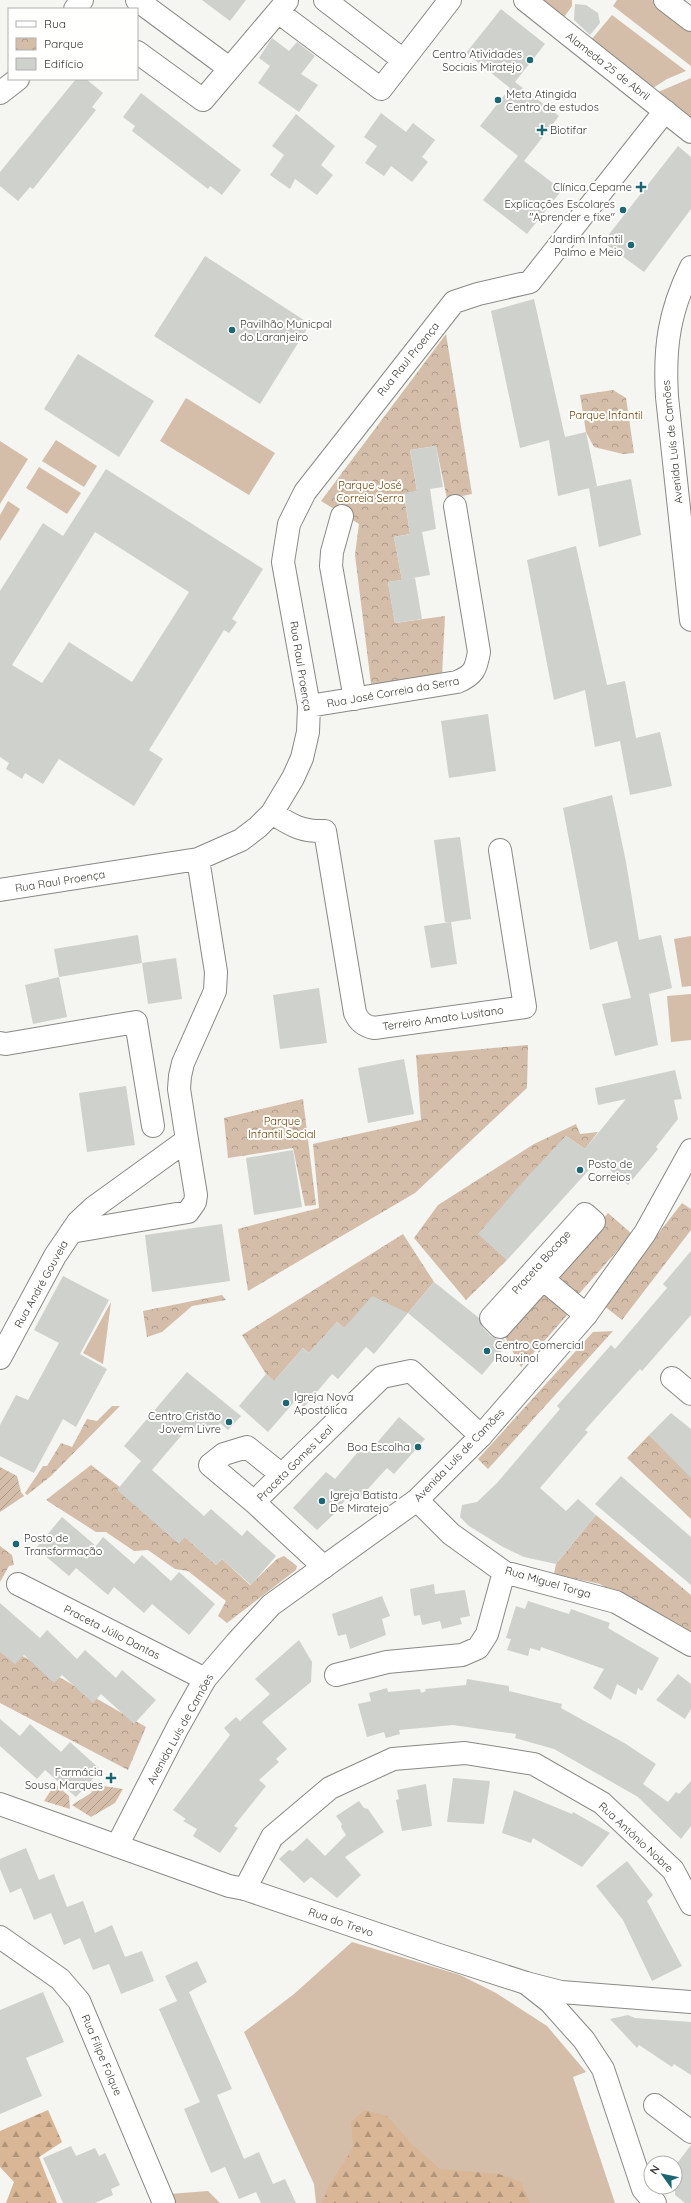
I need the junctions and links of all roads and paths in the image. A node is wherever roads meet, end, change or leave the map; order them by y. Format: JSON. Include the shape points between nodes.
{"nodes":[{"id":1,"x":137,"y":0,"type":"edge"},
{"id":2,"x":325,"y":0,"type":"edge"},
{"id":3,"x":450,"y":0,"type":"edge"},
{"id":4,"x":525,"y":0,"type":"edge"},
{"id":5,"x":665,"y":0,"type":"edge"},
{"id":6,"x":283,"y":6,"type":"edge"},
{"id":7,"x":691,"y":20,"type":"edge"},
{"id":8,"x":138,"y":53,"type":"edge"},
{"id":9,"x":403,"y":60,"type":"junction"},
{"id":10,"x":229,"y":68,"type":"junction"},
{"id":11,"x":17,"y":80,"type":"edge"},
{"id":12,"x":0,"y":93,"type":"edge"},
{"id":13,"x":665,"y":111,"type":"junction"},
{"id":14,"x":691,"y":132,"type":"edge"},
{"id":15,"x":691,"y":267,"type":"edge"},
{"id":16,"x":455,"y":506,"type":"dead end"},
{"id":17,"x":342,"y":516,"type":"dead end"},
{"id":18,"x":691,"y":620,"type":"edge"},
{"id":19,"x":355,"y":699,"type":"junction"},
{"id":20,"x":309,"y":706,"type":"junction"},
{"id":21,"x":272,"y":813,"type":"junction"},
{"id":22,"x":500,"y":850,"type":"dead end"},
{"id":23,"x":198,"y":859,"type":"junction"},
{"id":24,"x":0,"y":890,"type":"edge"},
{"id":25,"x":0,"y":1043,"type":"edge"},
{"id":26,"x":153,"y":1126,"type":"dead end"},
{"id":27,"x":187,"y":1140,"type":"junction"},
{"id":28,"x":691,"y":1150,"type":"edge"},
{"id":29,"x":70,"y":1232,"type":"junction"},
{"id":30,"x":543,"y":1278,"type":"junction"},
{"id":31,"x":586,"y":1315,"type":"junction"},
{"id":32,"x":0,"y":1358,"type":"edge"},
{"id":33,"x":672,"y":1378,"type":"dead end"},
{"id":34,"x":691,"y":1394,"type":"edge"},
{"id":35,"x":481,"y":1436,"type":"junction"},
{"id":36,"x":282,"y":1475,"type":"junction"},
{"id":37,"x":417,"y":1500,"type":"junction"},
{"id":38,"x":254,"y":1502,"type":"junction"},
{"id":39,"x":324,"y":1567,"type":"junction"},
{"id":40,"x":504,"y":1572,"type":"junction"},
{"id":41,"x":18,"y":1584,"type":"dead end"},
{"id":42,"x":691,"y":1645,"type":"edge"},
{"id":43,"x":336,"y":1675,"type":"dead end"},
{"id":44,"x":205,"y":1679,"type":"junction"},
{"id":45,"x":0,"y":1804,"type":"edge"},
{"id":46,"x":117,"y":1846,"type":"junction"},
{"id":47,"x":245,"y":1889,"type":"junction"},
{"id":48,"x":691,"y":1904,"type":"edge"},
{"id":49,"x":0,"y":1937,"type":"edge"},
{"id":50,"x":526,"y":1983,"type":"junction"},
{"id":51,"x":691,"y":2002,"type":"edge"},
{"id":52,"x":655,"y":2105,"type":"dead end"},
{"id":53,"x":691,"y":2132,"type":"edge"},
{"id":54,"x":164,"y":2203,"type":"edge"},
{"id":55,"x":655,"y":2203,"type":"edge"}],
"edges":[{"from":1,"to":10,"type":"street"},
{"from":2,"to":9,"type":"street"},
{"from":3,"to":9,"type":"street"},
{"from":4,"to":13,"type":"street","name":"Alameda 25 de Abril"},
{"from":5,"to":7,"type":"street"},
{"from":6,"to":9,"type":"street","via":[[381,89]]},
{"from":6,"to":10,"type":"street"},
{"from":8,"to":10,"type":"street","via":[[203,100]]},
{"from":11,"to":12,"type":"street"},
{"from":13,"to":14,"type":"street","name":"Alameda 25 de Abril"},
{"from":13,"to":20,"type":"street","name":"Rua Raul Proença","via":[[530,282],[454,302],[305,492],[289,524],[283,562]]},
{"from":15,"to":18,"type":"street","name":"Avenida Luís de Camões","via":[[670,320],[665,365]]},
{"from":16,"to":19,"type":"street","name":"Rua José Correia da Serra","via":[[479,652],[476,668],[467,678],[457,682]]},
{"from":17,"to":19,"type":"street","via":[[332,552],[331,566]]},
{"from":19,"to":20,"type":"street","name":"Rua José Correia da Serra"},
{"from":20,"to":21,"type":"street","name":"Rua Raul Proença","via":[[308,732],[302,758]]},
{"from":21,"to":22,"type":"street","name":"Terreiro Amato Lusitano","via":[[295,827],[309,831],[325,831],[355,1013],[366,1026],[374,1028],[525,1007]]},
{"from":21,"to":23,"type":"street","name":"Rua Raul Proença","via":[[241,840]]},
{"from":23,"to":24,"type":"street","name":"Rua Raul Proença"},
{"from":23,"to":27,"type":"street","via":[[216,972],[215,992],[180,1076],[179,1089]]},
{"from":25,"to":26,"type":"street","via":[[136,1022]]},
{"from":27,"to":29,"type":"street","name":"Rua André Gouveia","via":[[93,1208]]},
{"from":27,"to":29,"type":"street","via":[[196,1195],[195,1202],[188,1212]]},
{"from":28,"to":31,"type":"street","name":"Avenida Luís de Camões","via":[[645,1233]]},
{"from":29,"to":32,"type":"street","name":"Rua André Gouveia"},
{"from":30,"to":30,"type":"street","name":"Praceta Bocage","via":[[594,1222],[585,1214],[491,1318],[500,1327]]},
{"from":30,"to":31,"type":"street","name":"Praceta Bocage"},
{"from":31,"to":35,"type":"street","name":"Avenida Luís de Camões"},
{"from":33,"to":34,"type":"street"},
{"from":35,"to":36,"type":"street","name":"Praceta Gomes Leal","via":[[411,1372],[382,1377]]},
{"from":35,"to":37,"type":"street","name":"Avenida Luís de Camões"},
{"from":36,"to":38,"type":"street","name":"Praceta Gomes Leal"},
{"from":36,"to":38,"type":"street","via":[[247,1447],[224,1454],[210,1465]]},
{"from":37,"to":39,"type":"street","name":"Avenida Luís de Camões"},
{"from":37,"to":40,"type":"street","name":"Rua Miguel Torga","via":[[451,1534]]},
{"from":38,"to":39,"type":"street","name":"Praceta Gomes Leal"},
{"from":39,"to":44,"type":"street","name":"Avenida Luís de Camões","via":[[271,1605]]},
{"from":40,"to":42,"type":"street","name":"Rua Miguel Torga","via":[[616,1602]]},
{"from":40,"to":43,"type":"street","via":[[488,1634],[478,1648],[462,1655],[387,1662]]},
{"from":41,"to":44,"type":"street","name":"Praceta Júlio Dantas"},
{"from":44,"to":46,"type":"street","name":"Avenida Luís de Camões"},
{"from":45,"to":46,"type":"street","name":"Rua do Trevo"},
{"from":46,"to":47,"type":"street","name":"Rua do Trevo","via":[[229,1886]]},
{"from":47,"to":48,"type":"street","name":"Rua António Nobre","via":[[272,1837],[330,1788],[393,1759],[465,1753],[534,1764],[602,1803],[673,1870]]},
{"from":47,"to":50,"type":"street","name":"Rua do Trevo"},
{"from":49,"to":54,"type":"street","name":"Rua Filipe Folque","via":[[60,1979],[79,2000]]},
{"from":50,"to":51,"type":"street","name":"Rua do Trevo","via":[[561,1992]]},
{"from":50,"to":55,"type":"street","via":[[550,2002],[584,2040],[603,2069],[643,2189]]},
{"from":52,"to":53,"type":"street"}]}
